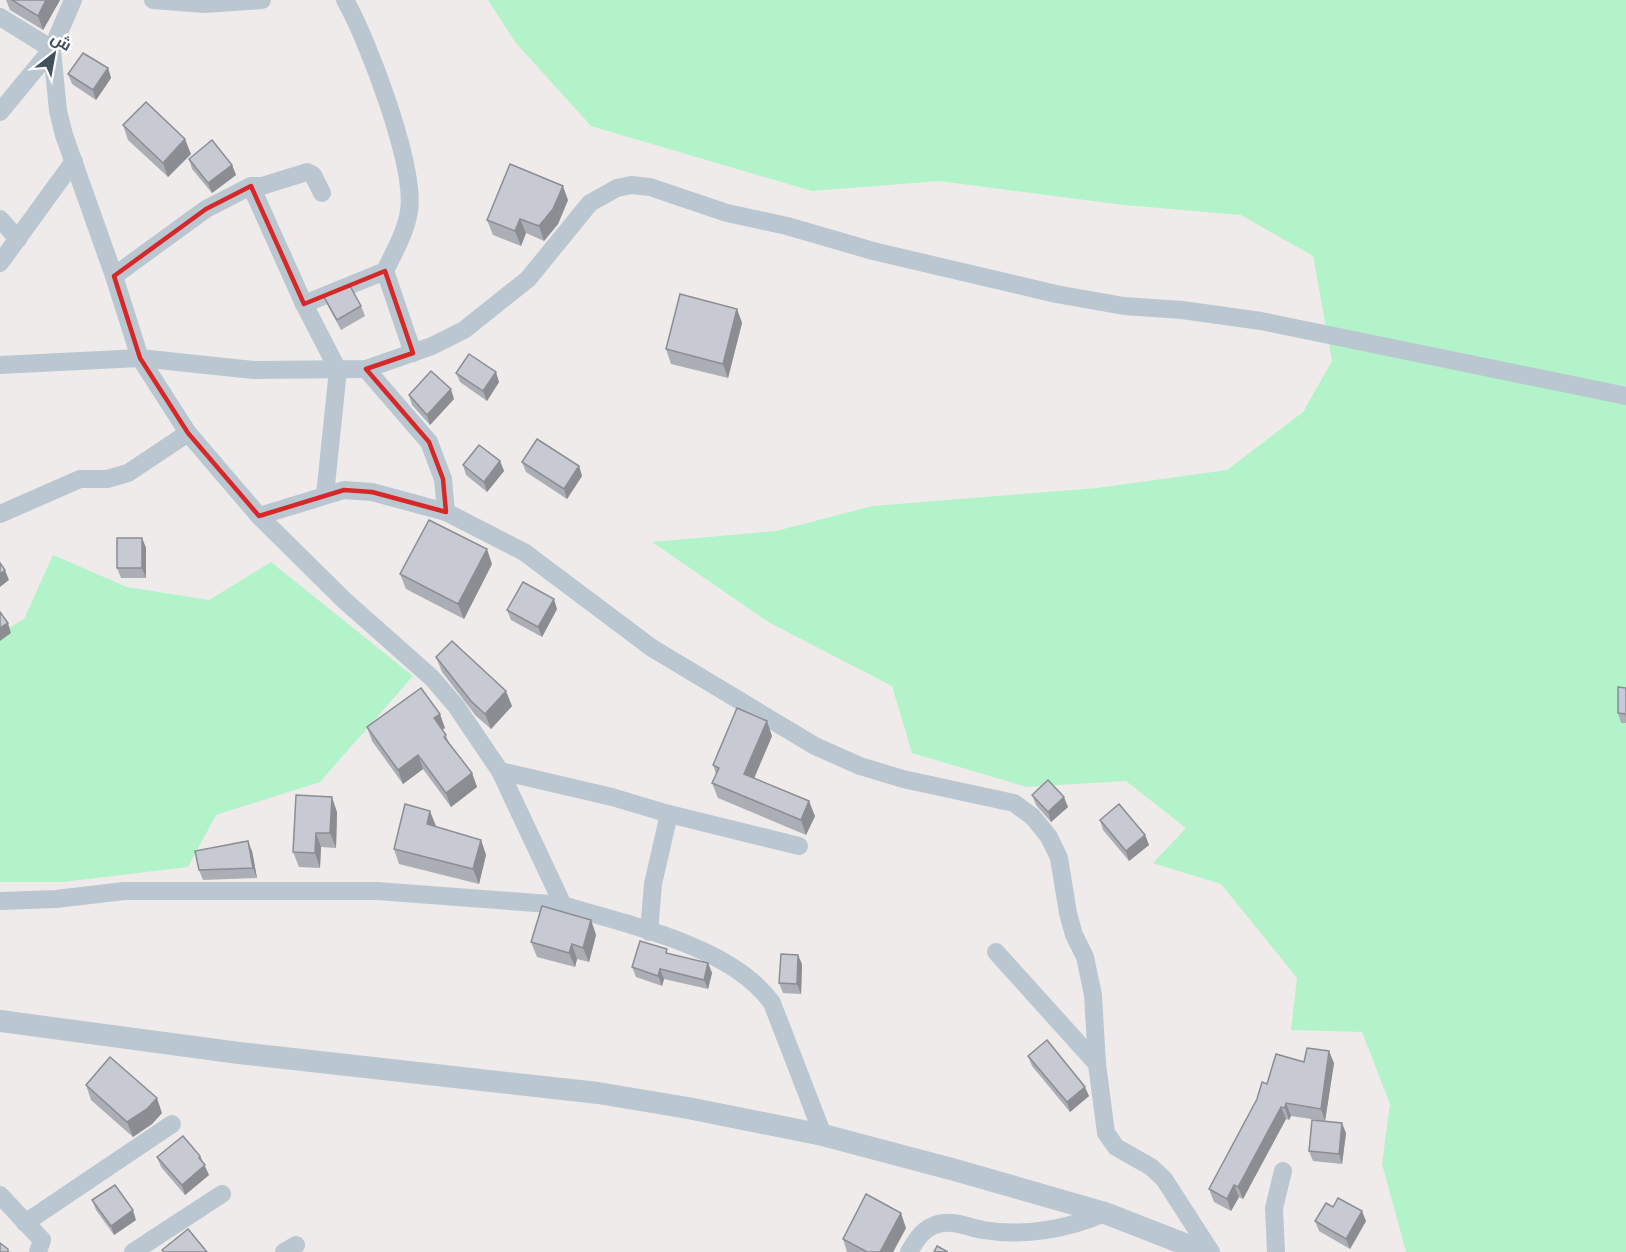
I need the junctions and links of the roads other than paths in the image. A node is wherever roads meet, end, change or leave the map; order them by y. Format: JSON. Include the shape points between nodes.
{"nodes":[{"id":1,"x":73,"y":0,"type":"edge"},
{"id":2,"x":153,"y":0,"type":"edge"},
{"id":3,"x":262,"y":0,"type":"edge"},
{"id":4,"x":345,"y":0,"type":"edge"},
{"id":5,"x":0,"y":17,"type":"edge"},
{"id":6,"x":52,"y":49,"type":"junction"},
{"id":7,"x":0,"y":112,"type":"edge"},
{"id":8,"x":74,"y":161,"type":"junction"},
{"id":9,"x":251,"y":186,"type":"junction"},
{"id":10,"x":322,"y":193,"type":"dead end"},
{"id":11,"x":0,"y":219,"type":"edge"},
{"id":12,"x":18,"y":239,"type":"junction"},
{"id":13,"x":0,"y":263,"type":"edge"},
{"id":14,"x":385,"y":271,"type":"junction"},
{"id":15,"x":114,"y":276,"type":"junction"},
{"id":16,"x":304,"y":304,"type":"junction"},
{"id":17,"x":413,"y":353,"type":"junction"},
{"id":18,"x":140,"y":358,"type":"junction"},
{"id":19,"x":0,"y":365,"type":"edge"},
{"id":20,"x":366,"y":369,"type":"junction"},
{"id":21,"x":338,"y":370,"type":"junction"},
{"id":22,"x":1626,"y":396,"type":"edge"},
{"id":23,"x":188,"y":433,"type":"junction"},
{"id":24,"x":325,"y":495,"type":"junction"},
{"id":25,"x":446,"y":512,"type":"junction"},
{"id":26,"x":0,"y":514,"type":"edge"},
{"id":27,"x":259,"y":516,"type":"junction"},
{"id":28,"x":500,"y":771,"type":"junction"},
{"id":29,"x":669,"y":814,"type":"junction"},
{"id":30,"x":800,"y":846,"type":"dead end"},
{"id":31,"x":0,"y":901,"type":"edge"},
{"id":32,"x":563,"y":905,"type":"junction"},
{"id":33,"x":649,"y":932,"type":"junction"},
{"id":34,"x":996,"y":952,"type":"dead end"},
{"id":35,"x":0,"y":1021,"type":"edge"},
{"id":36,"x":1097,"y":1064,"type":"junction"},
{"id":37,"x":172,"y":1124,"type":"dead end"},
{"id":38,"x":823,"y":1135,"type":"junction"},
{"id":39,"x":1283,"y":1171,"type":"dead end"},
{"id":40,"x":222,"y":1194,"type":"dead end"},
{"id":41,"x":0,"y":1195,"type":"edge"},
{"id":42,"x":1105,"y":1213,"type":"junction"},
{"id":43,"x":25,"y":1223,"type":"junction"},
{"id":44,"x":45,"y":1248,"type":"edge"},
{"id":45,"x":133,"y":1252,"type":"edge"},
{"id":46,"x":909,"y":1252,"type":"edge"},
{"id":47,"x":1205,"y":1252,"type":"edge"},
{"id":48,"x":1210,"y":1252,"type":"edge"},
{"id":49,"x":1276,"y":1252,"type":"edge"}],
"edges":[{"from":1,"to":6,"type":"street"},
{"from":2,"to":3,"type":"street","via":[[204,4]]},
{"from":4,"to":14,"type":"street","via":[[356,19],[398,134],[409,188],[409,210],[402,237]]},
{"from":5,"to":6,"type":"street"},
{"from":6,"to":7,"type":"street"},
{"from":6,"to":8,"type":"street","via":[[58,111]]},
{"from":8,"to":12,"type":"street"},
{"from":8,"to":15,"type":"street"},
{"from":9,"to":10,"type":"street","via":[[307,172]]},
{"from":9,"to":15,"type":"street","via":[[206,209]]},
{"from":9,"to":16,"type":"street"},
{"from":11,"to":12,"type":"street"},
{"from":12,"to":13,"type":"street"},
{"from":14,"to":16,"type":"street"},
{"from":14,"to":17,"type":"street"},
{"from":15,"to":18,"type":"street"},
{"from":16,"to":21,"type":"street"},
{"from":17,"to":20,"type":"street"},
{"from":17,"to":22,"type":"street","via":[[464,330],[485,315],[528,279],[590,203],[631,185],[650,187],[727,213],[873,251],[1056,294],[1124,306],[1261,321]]},
{"from":18,"to":19,"type":"street"},
{"from":18,"to":21,"type":"street","via":[[253,370]]},
{"from":18,"to":23,"type":"street"},
{"from":20,"to":21,"type":"street"},
{"from":20,"to":25,"type":"street","via":[[429,442],[443,479]]},
{"from":21,"to":24,"type":"street"},
{"from":23,"to":26,"type":"street","via":[[128,473],[107,479],[80,479]]},
{"from":23,"to":27,"type":"street"},
{"from":24,"to":25,"type":"street","via":[[344,490],[372,492]]},
{"from":24,"to":27,"type":"street"},
{"from":25,"to":36,"type":"street","via":[[524,552],[652,648],[815,746],[903,779],[1014,803],[1033,817],[1059,858],[1068,913],[1085,957],[1093,995]]},
{"from":27,"to":28,"type":"street","via":[[432,678]]},
{"from":28,"to":29,"type":"street"},
{"from":28,"to":32,"type":"street"},
{"from":29,"to":30,"type":"street"},
{"from":29,"to":33,"type":"street","via":[[653,884]]},
{"from":31,"to":32,"type":"street","via":[[124,891],[377,891]]},
{"from":32,"to":33,"type":"street"},
{"from":33,"to":38,"type":"street","via":[[729,963],[763,990],[772,1003]]},
{"from":34,"to":36,"type":"street"},
{"from":35,"to":38,"type":"street","via":[[239,1053],[598,1093]]},
{"from":36,"to":48,"type":"street","via":[[1106,1133],[1111,1142],[1164,1179]]},
{"from":37,"to":43,"type":"street"},
{"from":38,"to":42,"type":"street"},
{"from":39,"to":49,"type":"street","via":[[1274,1208]]},
{"from":40,"to":45,"type":"street"},
{"from":41,"to":43,"type":"street"},
{"from":42,"to":46,"type":"street","via":[[1062,1229],[984,1230],[956,1222],[937,1224],[919,1235]]},
{"from":42,"to":47,"type":"street"},
{"from":43,"to":44,"type":"street"}]}
